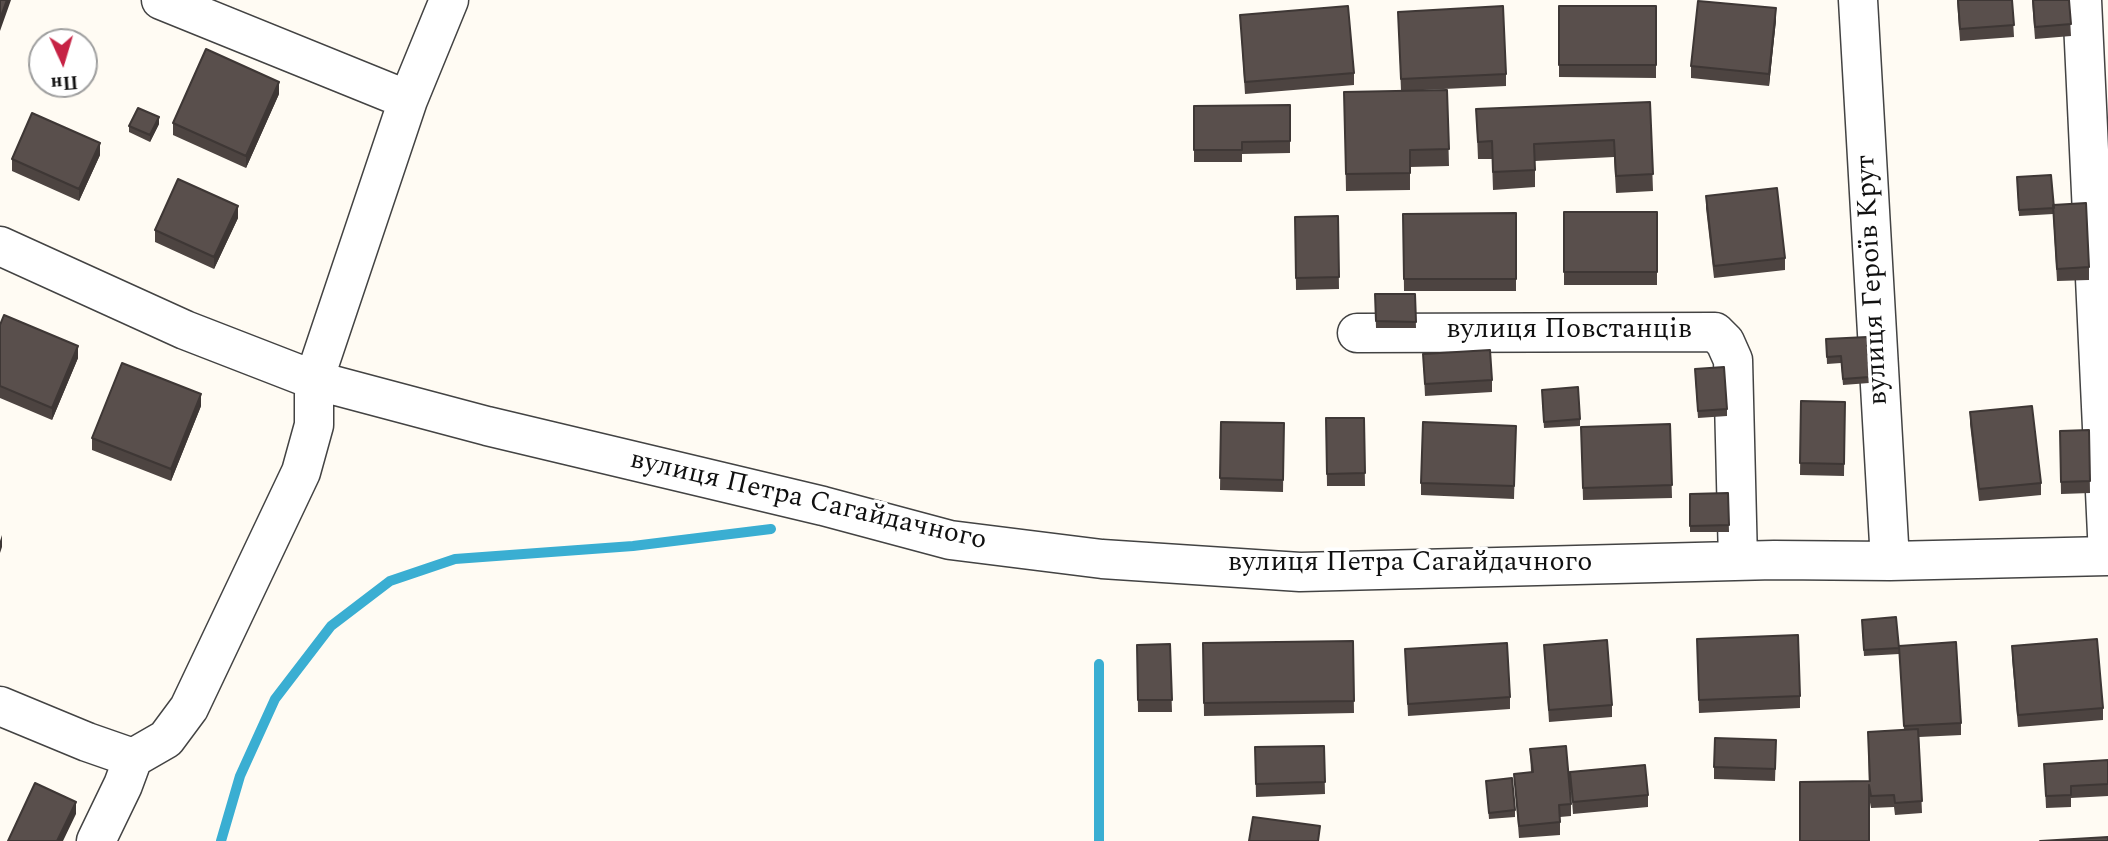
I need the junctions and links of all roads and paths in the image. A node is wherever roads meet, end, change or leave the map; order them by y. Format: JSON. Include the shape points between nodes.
{"nodes":[{"id":1,"x":161,"y":0,"type":"edge"},
{"id":2,"x":449,"y":0,"type":"edge"},
{"id":3,"x":1858,"y":0,"type":"edge"},
{"id":4,"x":2082,"y":0,"type":"edge"},
{"id":5,"x":408,"y":100,"type":"junction"},
{"id":6,"x":0,"y":246,"type":"edge"},
{"id":7,"x":1357,"y":333,"type":"dead end"},
{"id":8,"x":314,"y":380,"type":"junction"},
{"id":9,"x":2108,"y":556,"type":"edge"},
{"id":10,"x":1738,"y":561,"type":"junction"},
{"id":11,"x":1890,"y":561,"type":"junction"},
{"id":12,"x":0,"y":706,"type":"edge"},
{"id":13,"x":133,"y":758,"type":"junction"},
{"id":14,"x":96,"y":841,"type":"edge"}],
"edges":[{"from":1,"to":5,"type":"street"},
{"from":2,"to":5,"type":"street"},
{"from":3,"to":11,"type":"street","name":"вулиця Героїв Крут"},
{"from":4,"to":9,"type":"street"},
{"from":5,"to":8,"type":"street"},
{"from":6,"to":8,"type":"street","name":"вулиця Петра Сагайдачного","via":[[185,330]]},
{"from":7,"to":10,"type":"street","name":"вулиця Повстанців","via":[[1715,332],[1733,360]]},
{"from":8,"to":10,"type":"street","name":"вулиця Петра Сагайдачного","via":[[950,540],[1102,559],[1300,572]]},
{"from":8,"to":13,"type":"street","via":[[314,425],[301,472],[189,708],[166,739]]},
{"from":9,"to":11,"type":"street","name":"вулиця Петра Сагайдачного"},
{"from":10,"to":11,"type":"street","name":"вулиця Петра Сагайдачного"},
{"from":12,"to":13,"type":"street"},
{"from":13,"to":14,"type":"street"}]}
